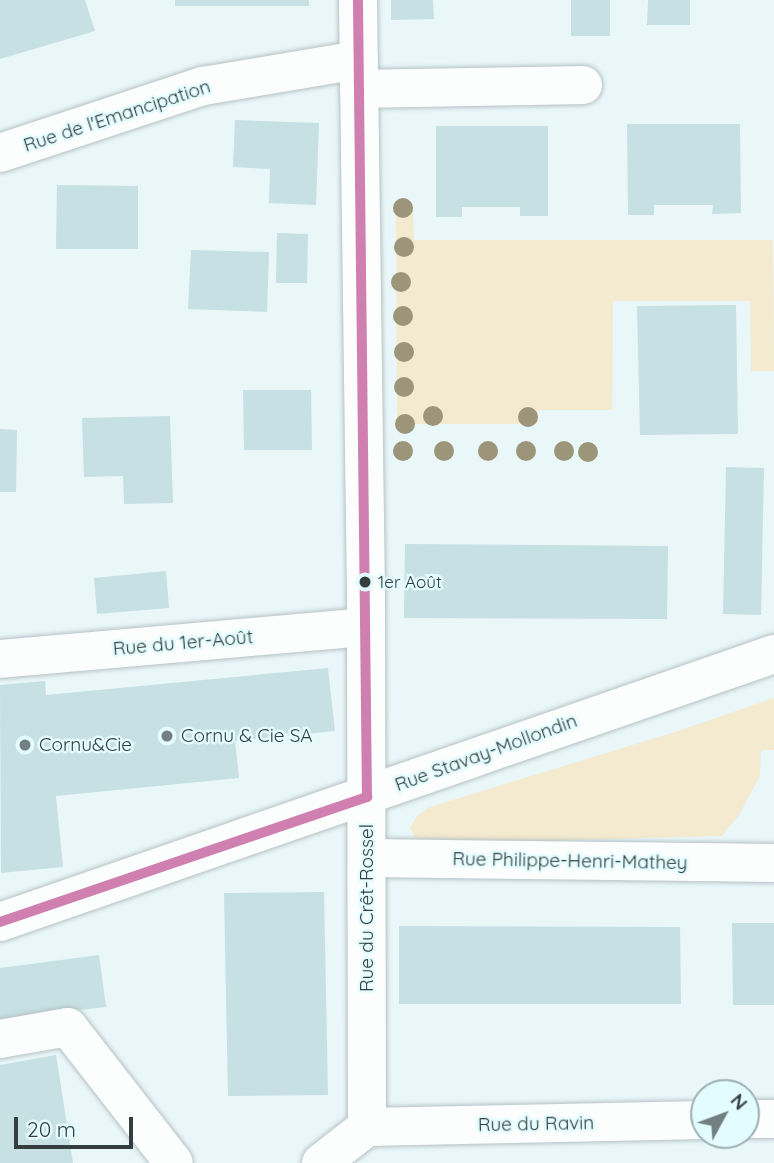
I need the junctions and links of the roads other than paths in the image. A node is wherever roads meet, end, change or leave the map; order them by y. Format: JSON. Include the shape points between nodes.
{"nodes":[{"id":1,"x":358,"y":0,"type":"edge"},
{"id":2,"x":359,"y":75,"type":"junction"},
{"id":3,"x":583,"y":85,"type":"dead end"},
{"id":4,"x":0,"y":153,"type":"edge"},
{"id":5,"x":366,"y":627,"type":"junction"},
{"id":6,"x":774,"y":653,"type":"edge"},
{"id":7,"x":0,"y":659,"type":"edge"},
{"id":8,"x":367,"y":797,"type":"junction"},
{"id":9,"x":367,"y":858,"type":"junction"},
{"id":10,"x":774,"y":863,"type":"edge"},
{"id":11,"x":0,"y":922,"type":"edge"},
{"id":12,"x":0,"y":1039,"type":"edge"},
{"id":13,"x":690,"y":1120,"type":"edge"},
{"id":14,"x":367,"y":1127,"type":"junction"},
{"id":15,"x":174,"y":1163,"type":"edge"},
{"id":16,"x":321,"y":1163,"type":"edge"}],
"edges":[{"from":1,"to":2,"type":"street","name":"Rue du Crêt-Rossel"},
{"from":2,"to":3,"type":"street","name":"Rue de l'Emancipation"},
{"from":2,"to":4,"type":"street","name":"Rue de l'Emancipation","via":[[203,86]]},
{"from":2,"to":5,"type":"street","name":"Rue du Crêt-Rossel"},
{"from":5,"to":7,"type":"street","name":"Rue du 1er-Août"},
{"from":5,"to":8,"type":"street","name":"Rue du Crêt-Rossel"},
{"from":6,"to":8,"type":"street","name":"Rue Stavay-Mollondin","via":[[414,776]]},
{"from":8,"to":9,"type":"street","name":"Rue du Crêt-Rossel"},
{"from":8,"to":11,"type":"street","name":"Rue Stavay-Mollondin"},
{"from":9,"to":10,"type":"street","name":"Rue Philippe-Henri-Mathey"},
{"from":9,"to":14,"type":"street","name":"Rue du Crêt-Rossel"},
{"from":12,"to":15,"type":"street","via":[[68,1027]]},
{"from":13,"to":14,"type":"street","name":"Rue du Ravin"},
{"from":14,"to":16,"type":"street"}]}
